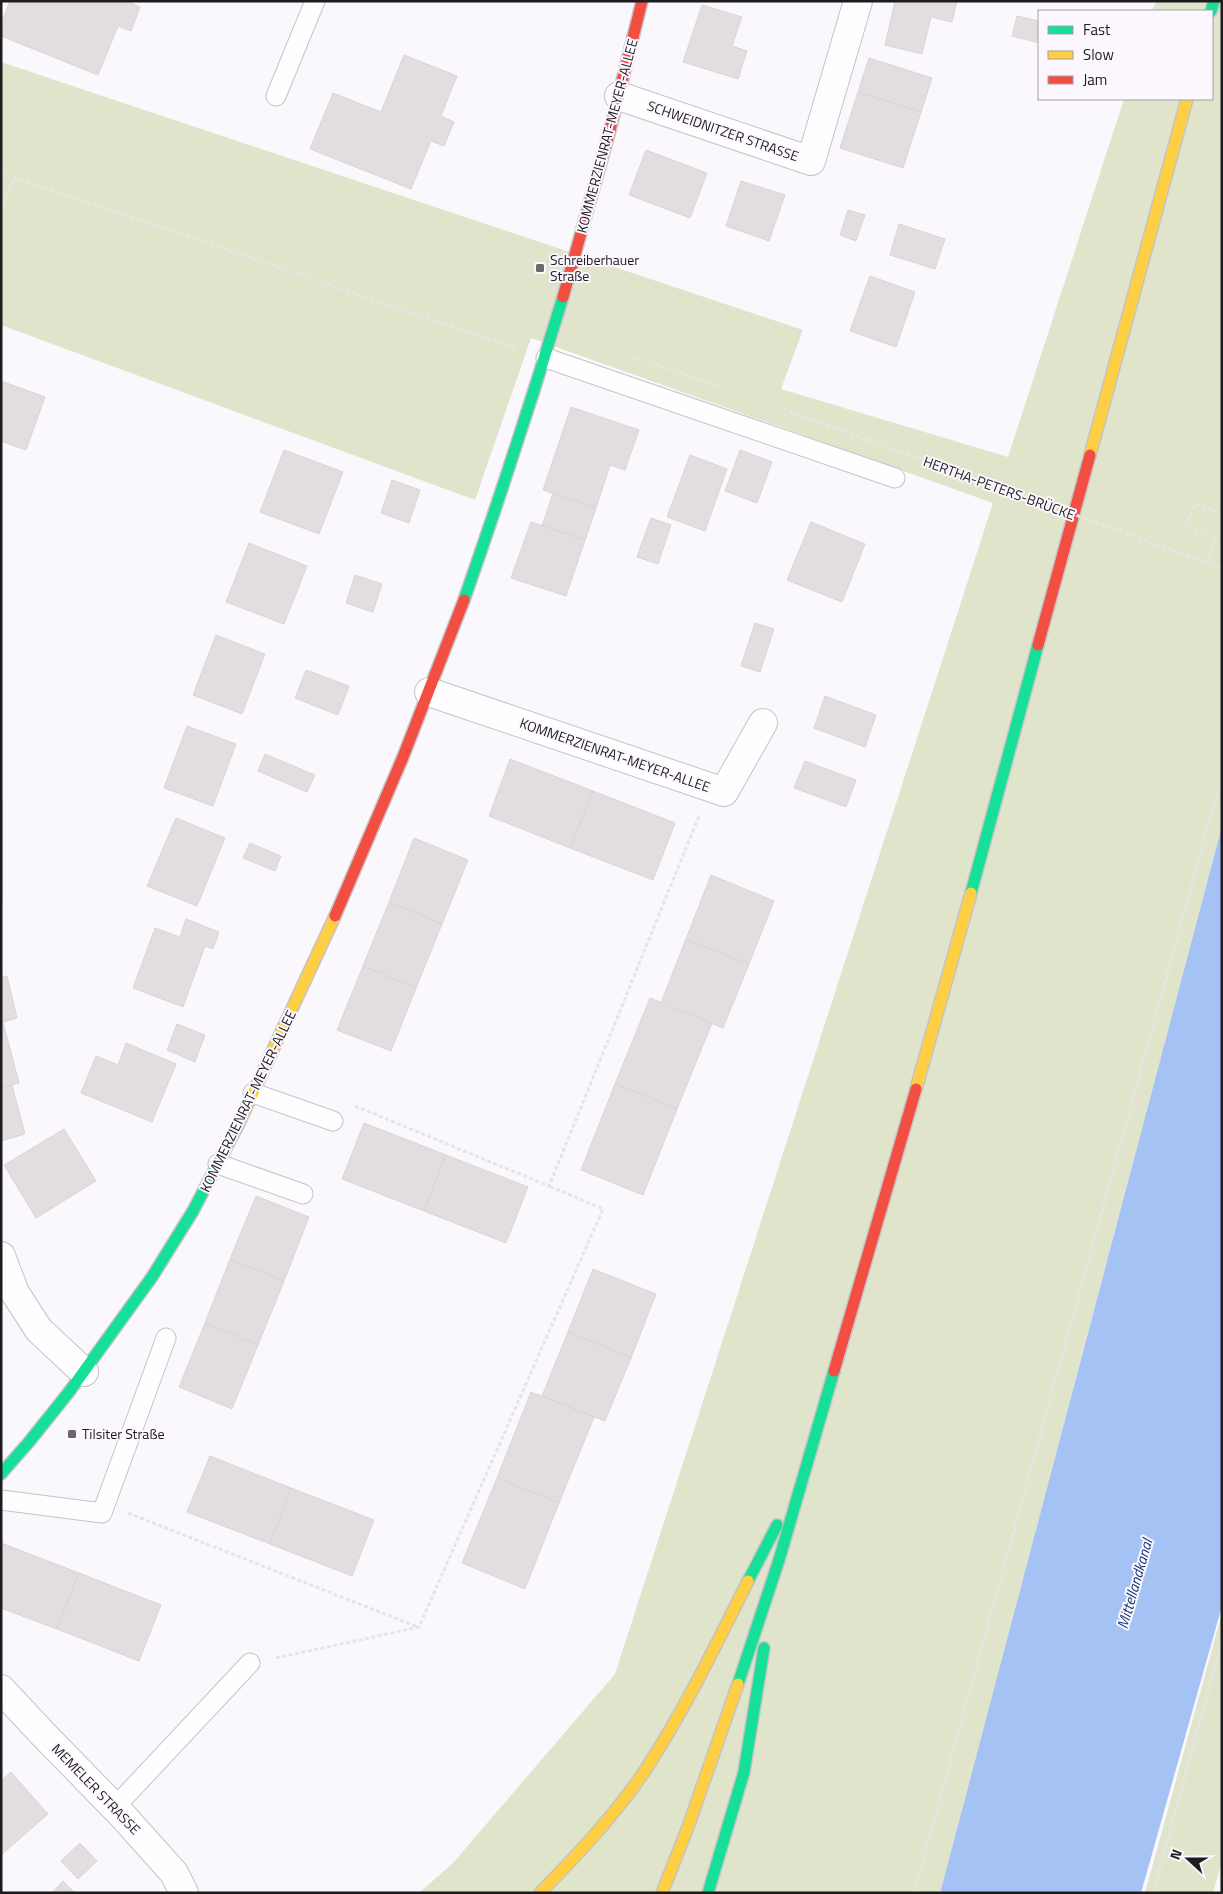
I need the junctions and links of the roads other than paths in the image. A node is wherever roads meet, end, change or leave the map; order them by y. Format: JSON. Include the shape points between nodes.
{"nodes":[{"id":1,"x":315,"y":1,"type":"edge"},
{"id":2,"x":642,"y":1,"type":"edge"},
{"id":3,"x":858,"y":1,"type":"edge"},
{"id":4,"x":276,"y":96,"type":"dead end"},
{"id":5,"x":619,"y":96,"type":"junction"},
{"id":6,"x":1187,"y":100,"type":"edge"},
{"id":7,"x":546,"y":358,"type":"junction"},
{"id":8,"x":895,"y":478,"type":"dead end"},
{"id":9,"x":430,"y":692,"type":"junction"},
{"id":10,"x":763,"y":723,"type":"dead end"},
{"id":11,"x":253,"y":1093,"type":"junction"},
{"id":12,"x":333,"y":1121,"type":"dead end"},
{"id":13,"x":218,"y":1164,"type":"junction"},
{"id":14,"x":303,"y":1194,"type":"dead end"},
{"id":15,"x":1,"y":1256,"type":"edge"},
{"id":16,"x":166,"y":1338,"type":"dead end"},
{"id":17,"x":84,"y":1372,"type":"junction"},
{"id":18,"x":804,"y":1472,"type":"junction"},
{"id":19,"x":1,"y":1474,"type":"edge"},
{"id":20,"x":1,"y":1500,"type":"edge"},
{"id":21,"x":779,"y":1560,"type":"junction"},
{"id":22,"x":250,"y":1663,"type":"road end"},
{"id":23,"x":1,"y":1689,"type":"edge"},
{"id":24,"x":115,"y":1807,"type":"junction"},
{"id":25,"x":184,"y":1893,"type":"edge"},
{"id":26,"x":540,"y":1893,"type":"edge"},
{"id":27,"x":662,"y":1893,"type":"edge"},
{"id":28,"x":708,"y":1893,"type":"edge"}],
"edges":[{"from":1,"to":4,"type":"lane"},
{"from":2,"to":5,"type":"main road","name":"KOMMERZIENRAT-MEYER-ALLEE"},
{"from":3,"to":5,"type":"street","name":"SCHWEIDNITZER STRASSE","via":[[811,161]]},
{"from":5,"to":7,"type":"main road","name":"KOMMERZIENRAT-MEYER-ALLEE"},
{"from":6,"to":18,"type":"main road","via":[[946,984]]},
{"from":7,"to":8,"type":"lane"},
{"from":7,"to":9,"type":"main road","name":"KOMMERZIENRAT-MEYER-ALLEE","via":[[500,499]]},
{"from":9,"to":10,"type":"street","name":"KOMMERZIENRAT-MEYER-ALLEE","via":[[724,792]]},
{"from":9,"to":11,"type":"main road","name":"KOMMERZIENRAT-MEYER-ALLEE","via":[[327,937]]},
{"from":11,"to":12,"type":"lane"},
{"from":11,"to":13,"type":"main road","name":"KOMMERZIENRAT-MEYER-ALLEE"},
{"from":13,"to":14,"type":"lane"},
{"from":13,"to":17,"type":"main road","name":"KOMMERZIENRAT-MEYER-ALLEE","via":[[191,1214],[138,1297]]},
{"from":15,"to":17,"type":"street","via":[[16,1293],[39,1330]]},
{"from":16,"to":20,"type":"lane","via":[[102,1513]]},
{"from":17,"to":19,"type":"main road","name":"KOMMERZIENRAT-MEYER-ALLEE"},
{"from":18,"to":21,"type":"main road"},
{"from":18,"to":26,"type":"main road","via":[[657,1751],[616,1808]]},
{"from":21,"to":27,"type":"main road","via":[[728,1714]]},
{"from":21,"to":28,"type":"main road","via":[[744,1772]]},
{"from":22,"to":24,"type":"lane"},
{"from":23,"to":24,"type":"street","name":"MEMELER STRASSE"},
{"from":24,"to":25,"type":"street","name":"MEMELER STRASSE","via":[[174,1873]]}]}
